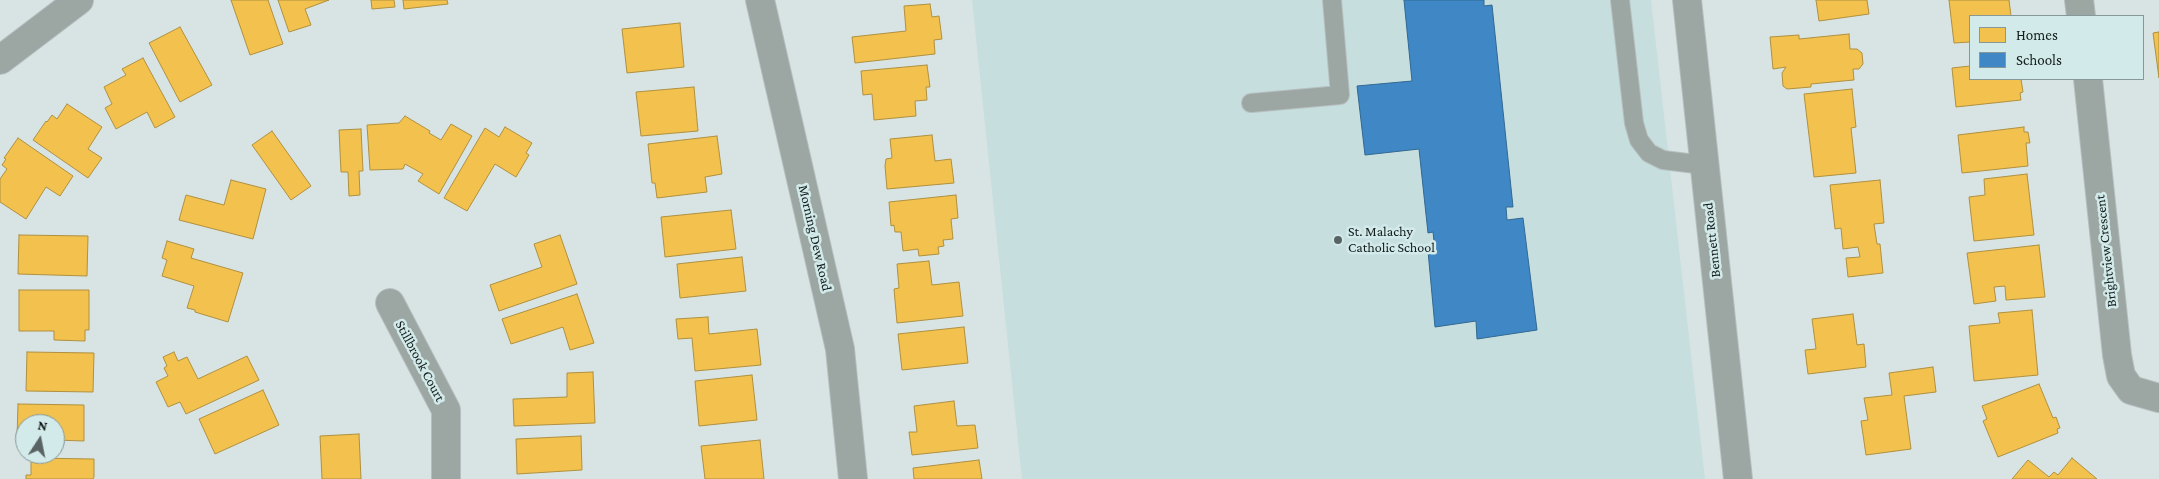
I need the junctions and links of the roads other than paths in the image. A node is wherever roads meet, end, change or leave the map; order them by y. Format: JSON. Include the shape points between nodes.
{"nodes":[{"id":1,"x":79,"y":0,"type":"edge"},
{"id":2,"x":760,"y":0,"type":"edge"},
{"id":3,"x":1332,"y":0,"type":"edge"},
{"id":4,"x":1620,"y":0,"type":"edge"},
{"id":5,"x":1687,"y":0,"type":"edge"},
{"id":6,"x":2079,"y":0,"type":"edge"},
{"id":7,"x":2081,"y":15,"type":"edge"},
{"id":8,"x":0,"y":60,"type":"edge"},
{"id":9,"x":2088,"y":80,"type":"edge"},
{"id":10,"x":1251,"y":103,"type":"dead end"},
{"id":11,"x":1704,"y":164,"type":"junction"},
{"id":12,"x":390,"y":303,"type":"dead end"},
{"id":13,"x":2159,"y":398,"type":"edge"},
{"id":14,"x":446,"y":479,"type":"edge"},
{"id":15,"x":852,"y":479,"type":"edge"},
{"id":16,"x":1738,"y":479,"type":"edge"}],
"edges":[{"from":1,"to":8,"type":"street"},
{"from":2,"to":15,"type":"street","name":"Morning Dew Road","via":[[840,349]]},
{"from":3,"to":10,"type":"lane","via":[[1340,95]]},
{"from":4,"to":11,"type":"lane","via":[[1634,123],[1639,140],[1649,153],[1663,160]]},
{"from":5,"to":11,"type":"street","name":"Bennett Road"},
{"from":6,"to":7,"type":"street"},
{"from":9,"to":13,"type":"street","name":"Brightview Crescent","via":[[2116,354],[2121,376],[2132,390]]},
{"from":11,"to":16,"type":"street","name":"Bennett Road"},
{"from":12,"to":14,"type":"street","name":"Stillbrook Court","via":[[446,410]]}]}
